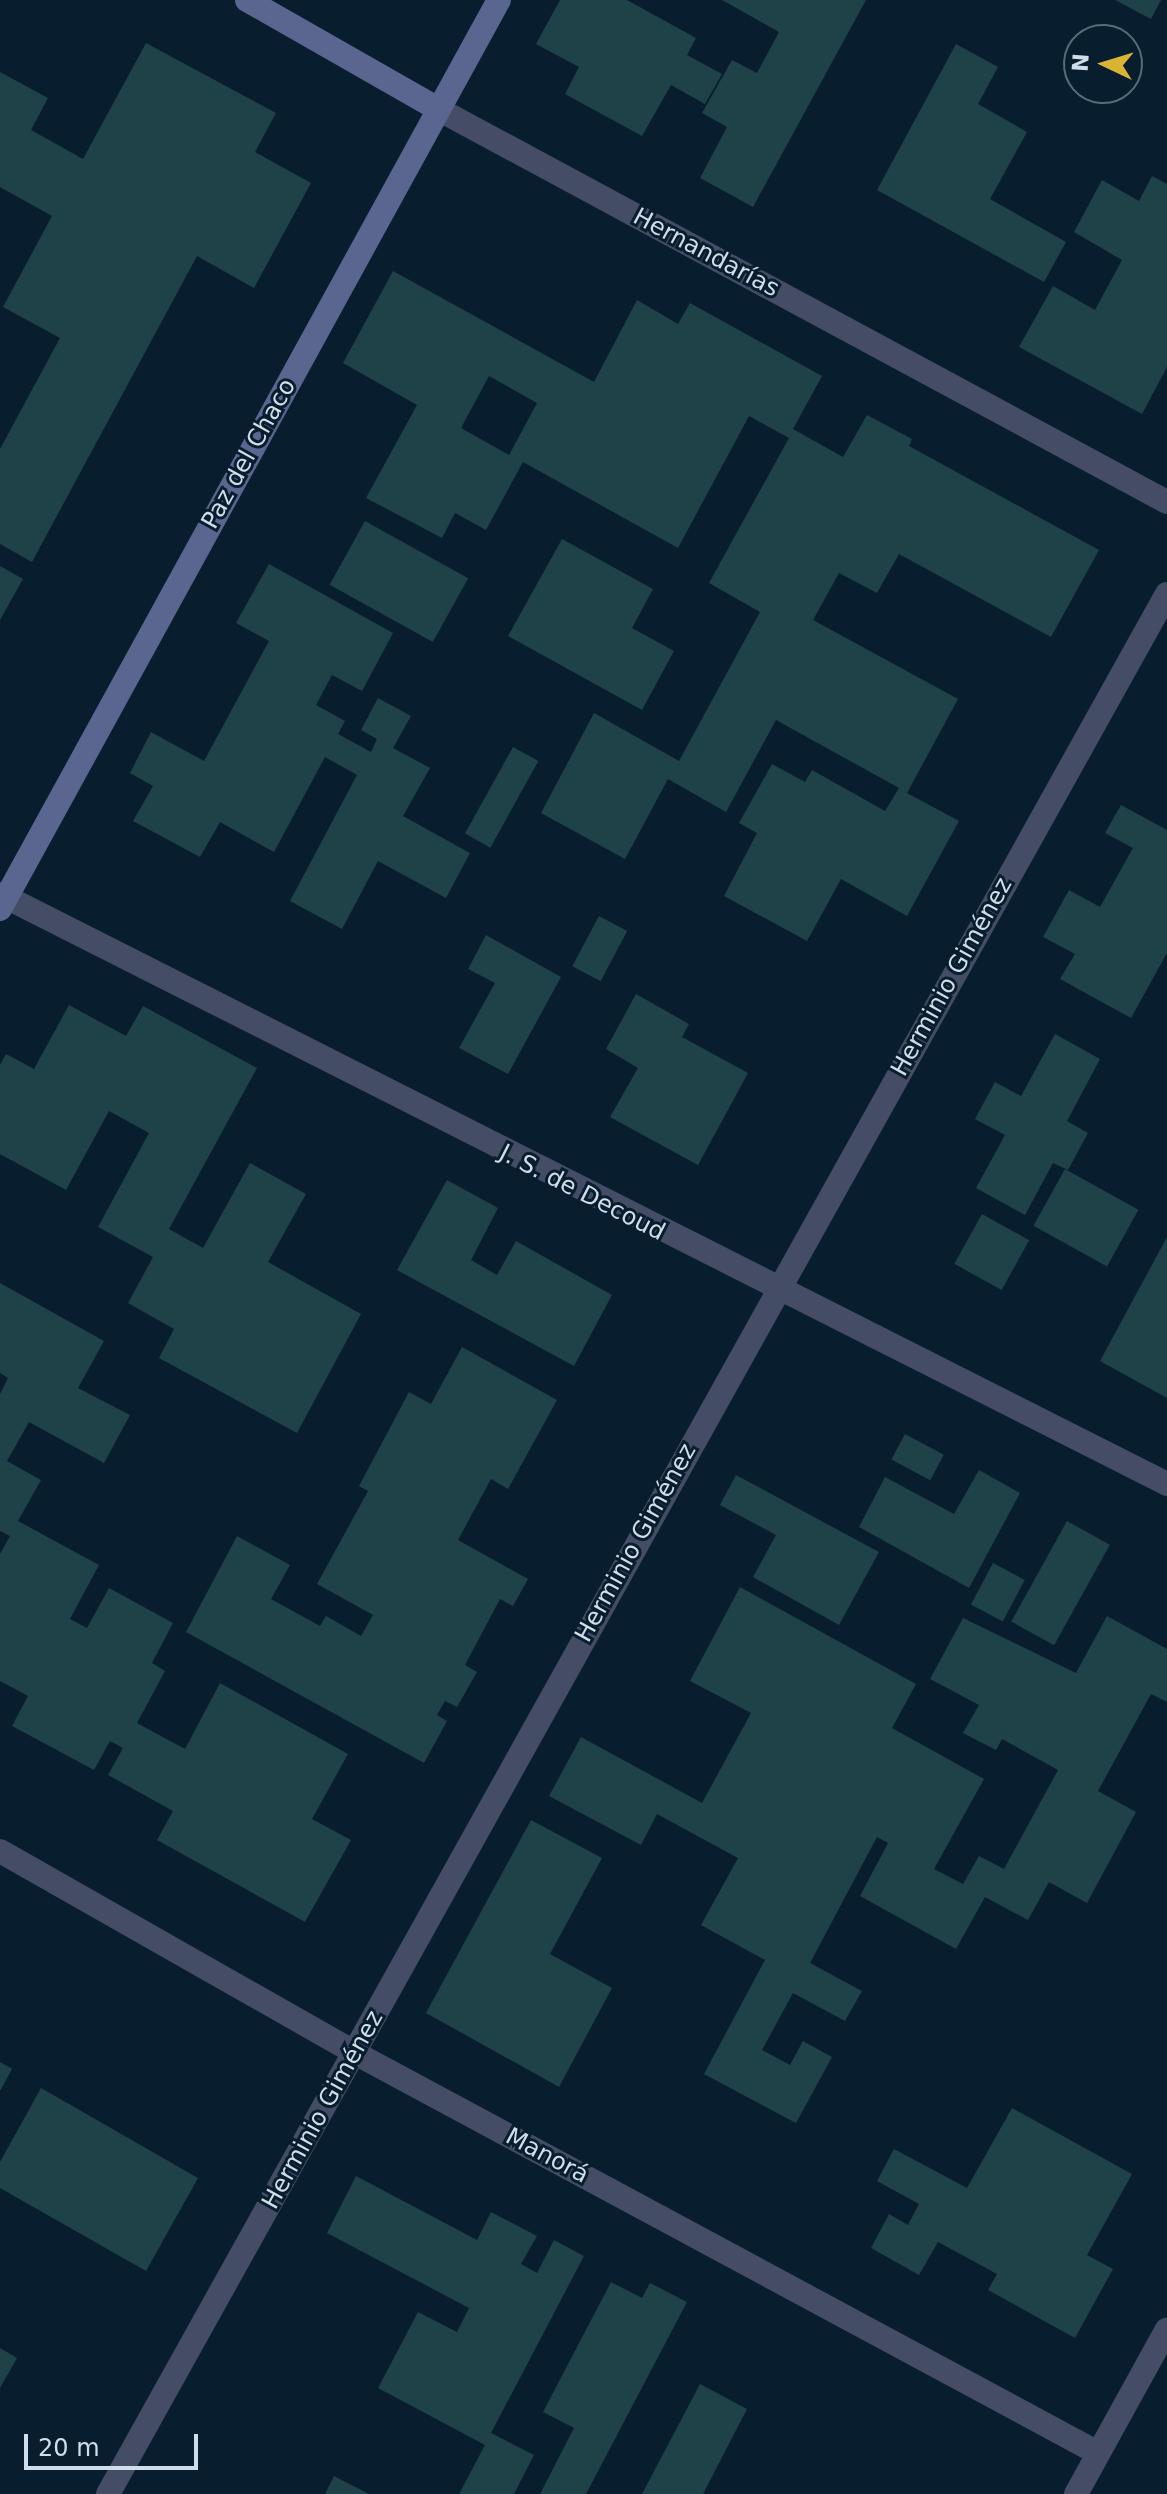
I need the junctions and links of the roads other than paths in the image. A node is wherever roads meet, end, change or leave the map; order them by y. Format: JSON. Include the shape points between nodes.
{"nodes":[{"id":1,"x":247,"y":0,"type":"edge"},
{"id":2,"x":499,"y":0,"type":"edge"},
{"id":3,"x":438,"y":109,"type":"junction"},
{"id":4,"x":1167,"y":502,"type":"edge"},
{"id":5,"x":1167,"y":594,"type":"edge"},
{"id":6,"x":2,"y":900,"type":"edge"},
{"id":7,"x":775,"y":1292,"type":"junction"},
{"id":8,"x":1167,"y":1484,"type":"edge"},
{"id":9,"x":0,"y":1851,"type":"edge"},
{"id":10,"x":355,"y":2053,"type":"junction"},
{"id":11,"x":1167,"y":2329,"type":"edge"},
{"id":12,"x":1098,"y":2453,"type":"junction"},
{"id":13,"x":108,"y":2494,"type":"edge"},
{"id":14,"x":1076,"y":2494,"type":"edge"}],
"edges":[{"from":1,"to":3,"type":"street","name":"Hernandarías"},
{"from":2,"to":3,"type":"street","name":"Paz del Chaco"},
{"from":3,"to":4,"type":"street","name":"Hernandarías"},
{"from":3,"to":6,"type":"street","name":"Paz del Chaco"},
{"from":5,"to":7,"type":"street","name":"Herminio Giménez"},
{"from":6,"to":7,"type":"street","name":"J. S. de Decoud"},
{"from":7,"to":8,"type":"street","name":"J. S. de Decoud"},
{"from":7,"to":10,"type":"street","name":"Herminio Giménez"},
{"from":9,"to":10,"type":"street","name":"Manorá"},
{"from":10,"to":12,"type":"street","name":"Manorá"},
{"from":10,"to":13,"type":"street","name":"Herminio Giménez"},
{"from":11,"to":12,"type":"street"},
{"from":12,"to":14,"type":"street"}]}
